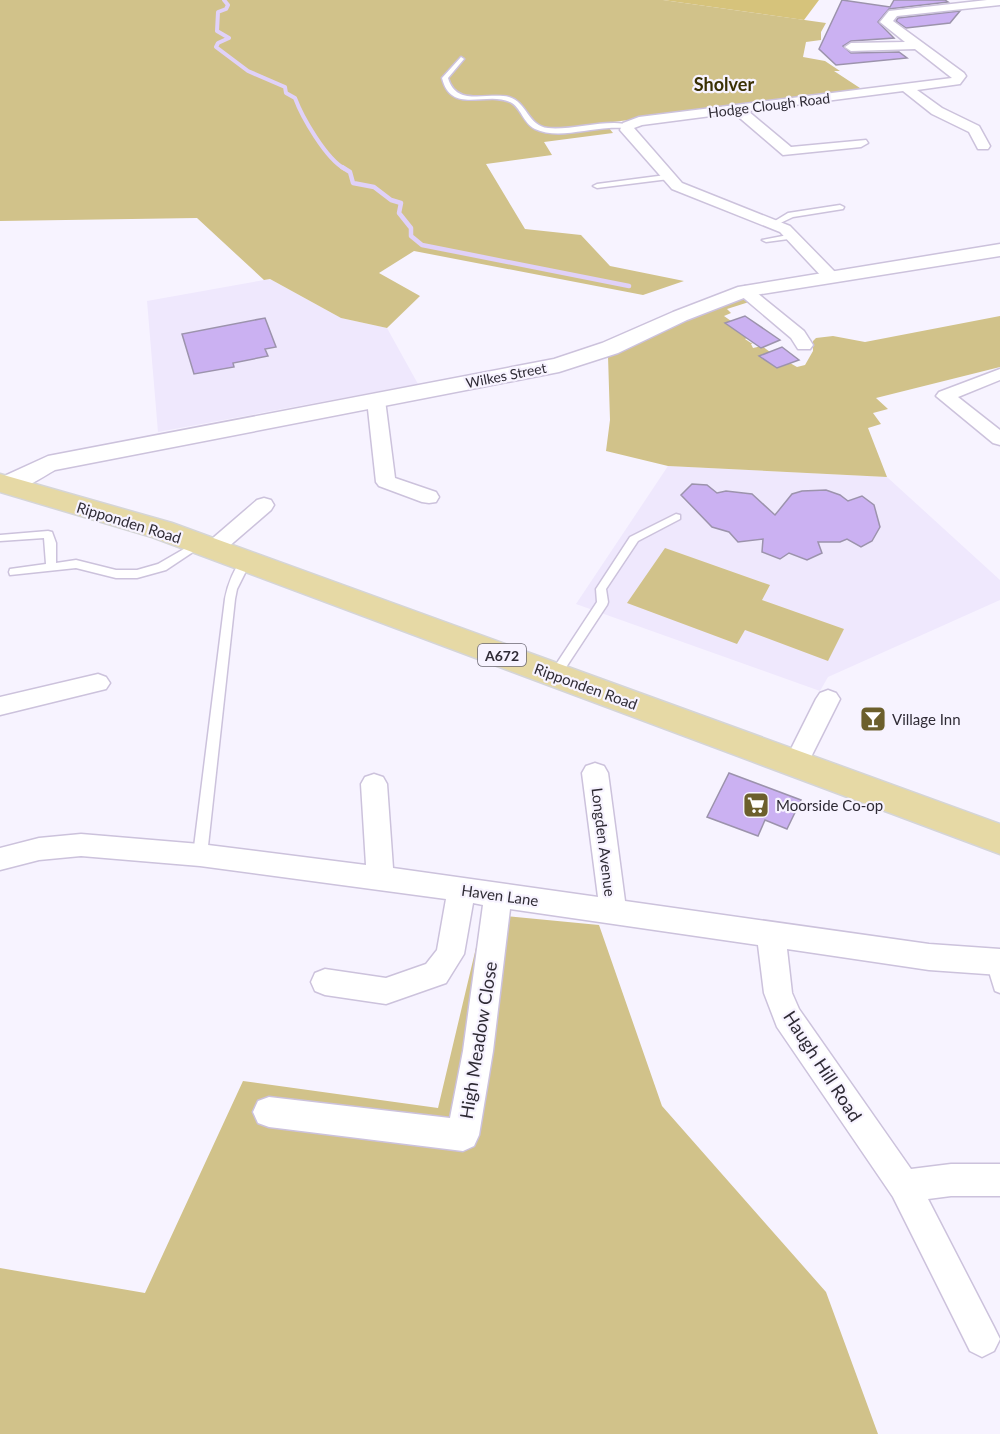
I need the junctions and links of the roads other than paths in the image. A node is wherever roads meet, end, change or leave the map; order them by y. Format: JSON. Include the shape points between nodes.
{"nodes":[{"id":1,"x":966,"y":2,"type":"edge"},
{"id":2,"x":1000,"y":2,"type":"edge"},
{"id":3,"x":917,"y":45,"type":"junction"},
{"id":4,"x":851,"y":47,"type":"dead end"},
{"id":5,"x":461,"y":59,"type":"dead end"},
{"id":6,"x":907,"y":88,"type":"junction"},
{"id":7,"x":738,"y":109,"type":"junction"},
{"id":8,"x":628,"y":126,"type":"junction"},
{"id":9,"x":861,"y":143,"type":"dead end"},
{"id":10,"x":983,"y":146,"type":"dead end"},
{"id":11,"x":666,"y":177,"type":"junction"},
{"id":12,"x":597,"y":186,"type":"dead end"},
{"id":13,"x":840,"y":207,"type":"dead end"},
{"id":14,"x":774,"y":224,"type":"junction"},
{"id":15,"x":793,"y":236,"type":"junction"},
{"id":16,"x":766,"y":240,"type":"dead end"},
{"id":17,"x":1000,"y":250,"type":"edge"},
{"id":18,"x":830,"y":276,"type":"junction"},
{"id":19,"x":745,"y":291,"type":"junction"},
{"id":20,"x":804,"y":345,"type":"dead end"},
{"id":21,"x":1000,"y":374,"type":"edge"},
{"id":22,"x":375,"y":400,"type":"junction"},
{"id":23,"x":1000,"y":439,"type":"edge"},
{"id":24,"x":3,"y":484,"type":"edge"},
{"id":25,"x":429,"y":497,"type":"dead end"},
{"id":26,"x":264,"y":505,"type":"dead end"},
{"id":27,"x":676,"y":517,"type":"dead end"},
{"id":28,"x":0,"y":538,"type":"edge"},
{"id":29,"x":206,"y":547,"type":"junction"},
{"id":30,"x":246,"y":561,"type":"junction"},
{"id":31,"x":51,"y":567,"type":"junction"},
{"id":32,"x":14,"y":572,"type":"dead end"},
{"id":33,"x":555,"y":675,"type":"junction"},
{"id":34,"x":98,"y":683,"type":"dead end"},
{"id":35,"x":828,"y":699,"type":"dead end"},
{"id":36,"x":0,"y":706,"type":"edge"},
{"id":37,"x":796,"y":764,"type":"junction"},
{"id":38,"x":595,"y":773,"type":"dead end"},
{"id":39,"x":374,"y":784,"type":"dead end"},
{"id":40,"x":1000,"y":839,"type":"edge"},
{"id":41,"x":200,"y":855,"type":"junction"},
{"id":42,"x":0,"y":859,"type":"edge"},
{"id":43,"x":380,"y":878,"type":"junction"},
{"id":44,"x":462,"y":890,"type":"junction"},
{"id":45,"x":498,"y":895,"type":"junction"},
{"id":46,"x":613,"y":910,"type":"junction"},
{"id":47,"x":771,"y":935,"type":"junction"},
{"id":48,"x":998,"y":970,"type":"edge"},
{"id":49,"x":325,"y":982,"type":"dead end"},
{"id":50,"x":269,"y":1112,"type":"dead end"},
{"id":51,"x":1000,"y":1180,"type":"edge"},
{"id":52,"x":904,"y":1186,"type":"junction"},
{"id":53,"x":982,"y":1339,"type":"dead end"}],
"edges":[{"from":1,"to":2,"type":"street","name":"Hodge Clough Road"},
{"from":1,"to":3,"type":"street","name":"Hodge Clough Road","via":[[888,12],[886,22]]},
{"from":3,"to":4,"type":"street"},
{"from":3,"to":6,"type":"street","name":"Hodge Clough Road","via":[[960,76],[956,81]]},
{"from":5,"to":8,"type":"lane","via":[[445,78],[449,91],[464,97],[509,99],[537,128]]},
{"from":6,"to":7,"type":"street","name":"Hodge Clough Road"},
{"from":6,"to":10,"type":"street","via":[[937,111],[974,129]]},
{"from":7,"to":8,"type":"street","name":"Hodge Clough Road","via":[[639,121]]},
{"from":7,"to":9,"type":"street","via":[[788,152]]},
{"from":8,"to":11,"type":"street"},
{"from":11,"to":12,"type":"lane"},
{"from":11,"to":14,"type":"street","via":[[689,193]]},
{"from":13,"to":14,"type":"lane","via":[[791,214]]},
{"from":14,"to":15,"type":"street"},
{"from":15,"to":16,"type":"lane"},
{"from":15,"to":18,"type":"street"},
{"from":17,"to":18,"type":"street","name":"Wilkes Street"},
{"from":18,"to":19,"type":"street","name":"Wilkes Street"},
{"from":19,"to":20,"type":"street","via":[[798,335]]},
{"from":19,"to":22,"type":"street","name":"Wilkes Street","via":[[610,348],[559,364]]},
{"from":21,"to":23,"type":"street","via":[[945,396]]},
{"from":22,"to":24,"type":"street","name":"Wilkes Street","via":[[48,464]]},
{"from":22,"to":25,"type":"street","via":[[386,482]]},
{"from":24,"to":29,"type":"main road","name":"Ripponden Road","number":"A672","via":[[162,530]]},
{"from":26,"to":29,"type":"street"},
{"from":27,"to":33,"type":"lane","via":[[634,539],[601,590],[603,602]]},
{"from":28,"to":31,"type":"lane","via":[[48,534]]},
{"from":29,"to":30,"type":"main road","name":"Ripponden Road","number":"A672"},
{"from":29,"to":31,"type":"lane","via":[[137,574],[116,574],[76,564]]},
{"from":30,"to":33,"type":"main road","name":"Ripponden Road","number":"A672"},
{"from":30,"to":41,"type":"lane","via":[[230,599]]},
{"from":31,"to":32,"type":"lane"},
{"from":33,"to":37,"type":"main road","name":"Ripponden Road","number":"A672"},
{"from":34,"to":36,"type":"street"},
{"from":35,"to":37,"type":"street"},
{"from":37,"to":40,"type":"main road","name":"Ripponden Road","number":"A672"},
{"from":38,"to":46,"type":"street","name":"Longden Avenue"},
{"from":39,"to":43,"type":"street"},
{"from":41,"to":42,"type":"street","name":"Haven Lane","via":[[81,845],[39,849]]},
{"from":41,"to":43,"type":"street","name":"Haven Lane"},
{"from":43,"to":44,"type":"street","name":"Haven Lane"},
{"from":44,"to":45,"type":"street","name":"Haven Lane"},
{"from":44,"to":49,"type":"street","via":[[450,954],[436,975],[386,991]]},
{"from":45,"to":46,"type":"street","name":"Haven Lane"},
{"from":45,"to":50,"type":"street","name":"High Meadow Close","via":[[463,1134]]},
{"from":46,"to":47,"type":"street","name":"Haven Lane"},
{"from":47,"to":48,"type":"street","name":"Haven Lane"},
{"from":47,"to":52,"type":"street","name":"Haugh Hill Road","via":[[778,993],[787,1017]]},
{"from":51,"to":52,"type":"street","via":[[951,1180]]},
{"from":52,"to":53,"type":"street","name":"Haugh Hill Road"}]}
